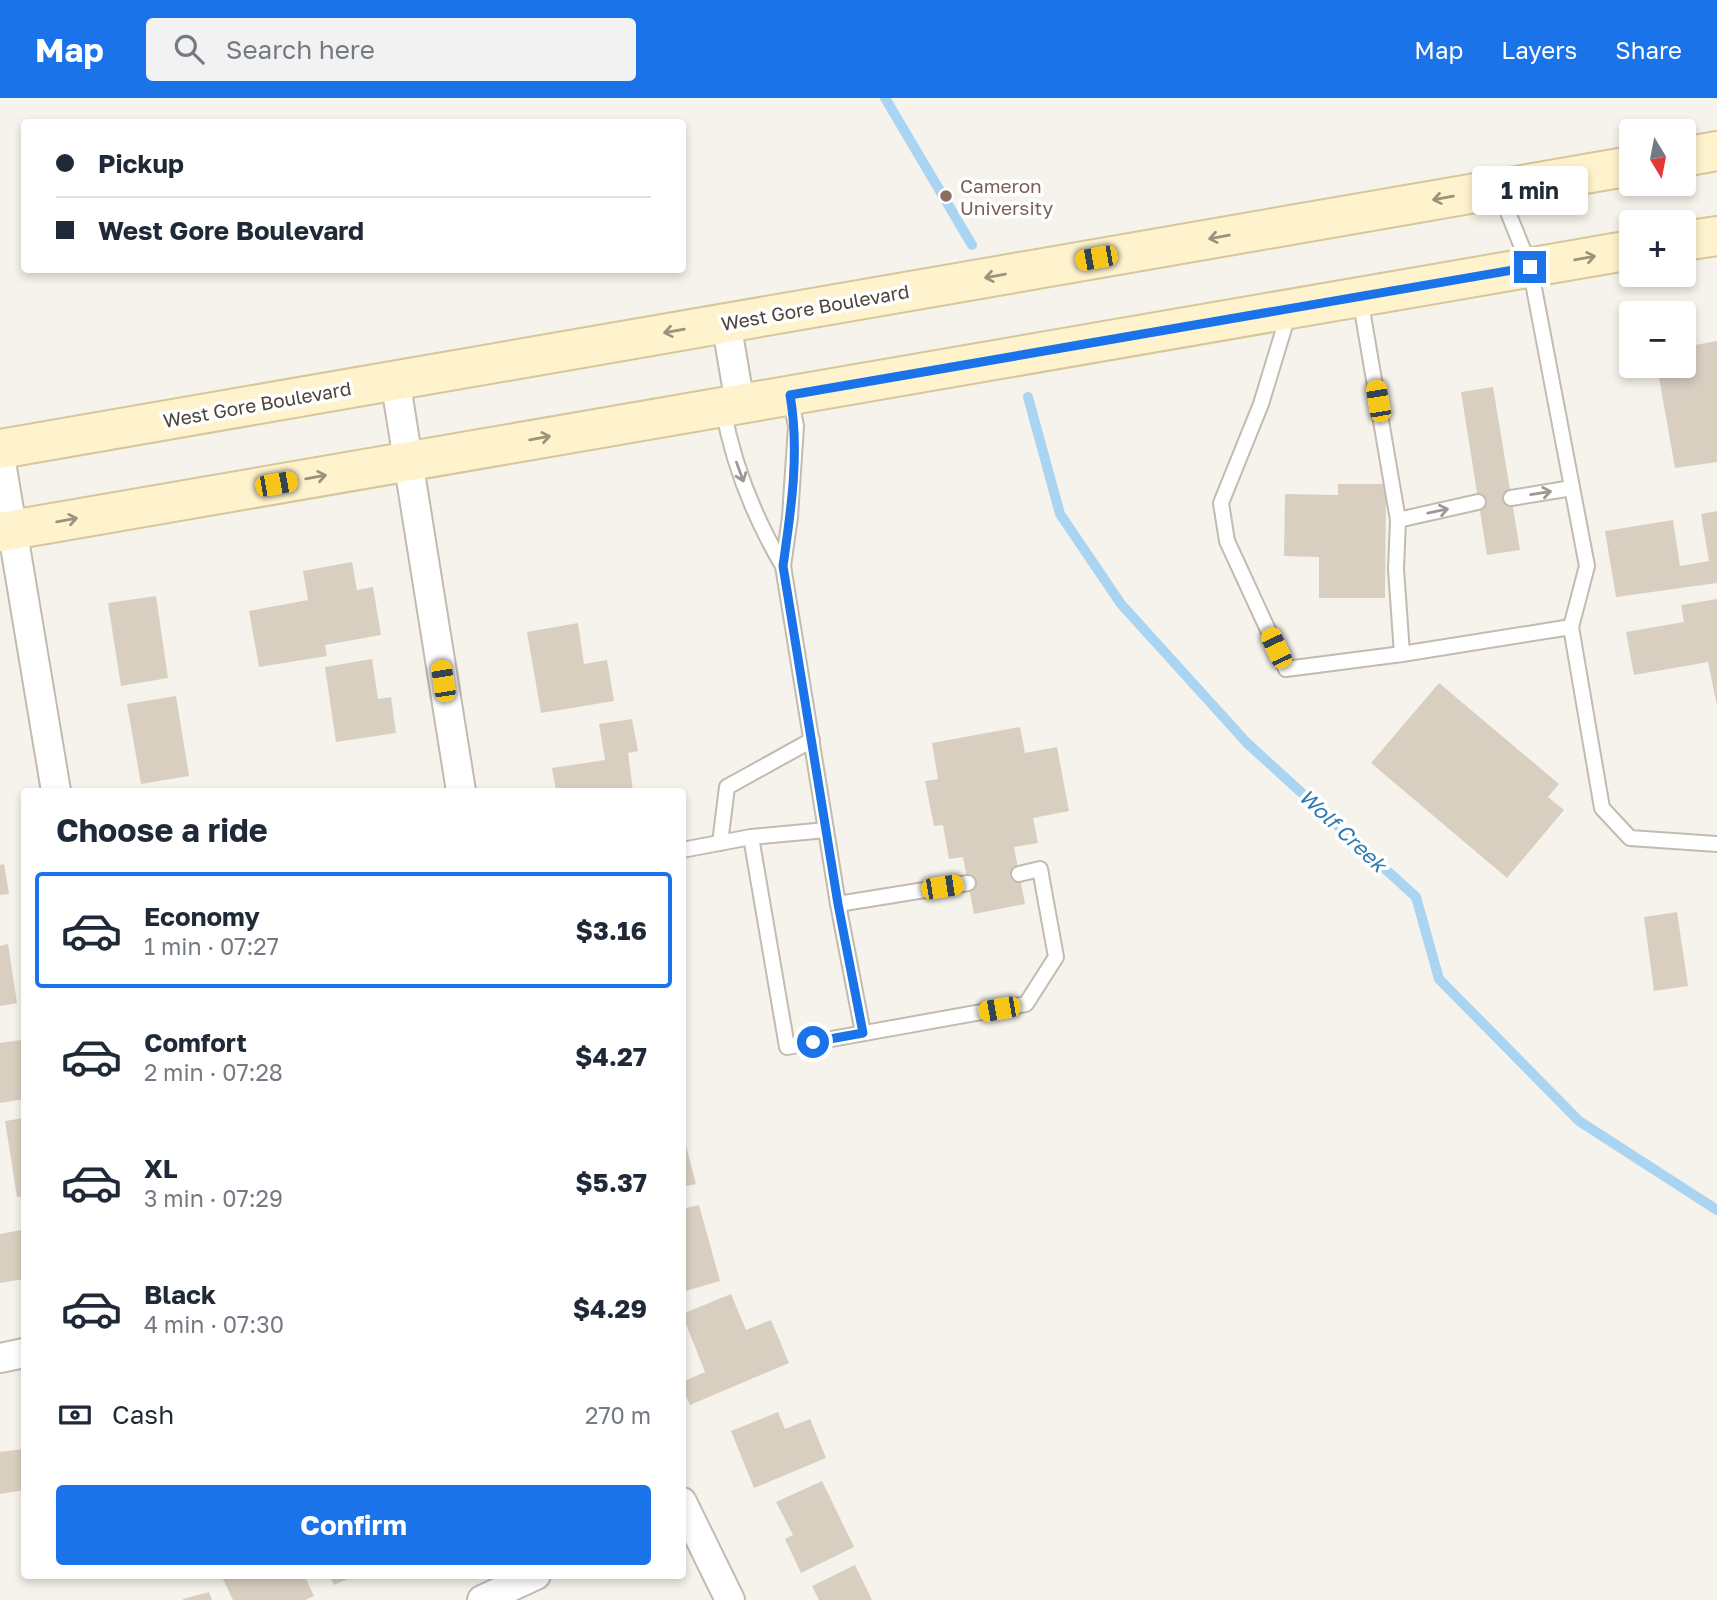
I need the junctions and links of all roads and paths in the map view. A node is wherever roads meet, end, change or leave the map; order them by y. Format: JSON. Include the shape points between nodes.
{"nodes":[{"id":1,"x":1717,"y":151,"type":"edge"},
{"id":2,"x":1696,"y":155,"type":"edge"},
{"id":3,"x":1619,"y":168,"type":"edge"},
{"id":4,"x":1498,"y":188,"type":"junction"},
{"id":5,"x":1717,"y":236,"type":"edge"},
{"id":6,"x":1696,"y":239,"type":"edge"},
{"id":7,"x":1619,"y":252,"type":"edge"},
{"id":8,"x":1530,"y":267,"type":"junction"},
{"id":9,"x":1360,"y":297,"type":"junction"},
{"id":10,"x":1290,"y":308,"type":"junction"},
{"id":11,"x":726,"y":322,"type":"junction"},
{"id":12,"x":395,"y":379,"type":"junction"},
{"id":13,"x":790,"y":395,"type":"junction"},
{"id":14,"x":731,"y":405,"type":"junction"},
{"id":15,"x":0,"y":449,"type":"edge"},
{"id":16,"x":0,"y":456,"type":"edge"},
{"id":17,"x":408,"y":461,"type":"junction"},
{"id":18,"x":1572,"y":488,"type":"junction"},
{"id":19,"x":1511,"y":498,"type":"dead end"},
{"id":20,"x":1478,"y":502,"type":"dead end"},
{"id":21,"x":1398,"y":520,"type":"junction"},
{"id":22,"x":6,"y":531,"type":"edge"},
{"id":23,"x":783,"y":566,"type":"junction"},
{"id":24,"x":1571,"y":627,"type":"junction"},
{"id":25,"x":1402,"y":653,"type":"junction"},
{"id":26,"x":812,"y":740,"type":"junction"},
{"id":27,"x":55,"y":788,"type":"edge"},
{"id":28,"x":461,"y":788,"type":"edge"},
{"id":29,"x":826,"y":830,"type":"junction"},
{"id":30,"x":751,"y":837,"type":"junction"},
{"id":31,"x":720,"y":843,"type":"junction"},
{"id":32,"x":1717,"y":844,"type":"edge"},
{"id":33,"x":686,"y":849,"type":"edge"},
{"id":34,"x":1019,"y":874,"type":"dead end"},
{"id":35,"x":968,"y":883,"type":"dead end"},
{"id":36,"x":838,"y":904,"type":"junction"},
{"id":37,"x":863,"y":1033,"type":"junction"},
{"id":38,"x":21,"y":1354,"type":"edge"},
{"id":39,"x":0,"y":1358,"type":"edge"},
{"id":40,"x":686,"y":1510,"type":"edge"},
{"id":41,"x":527,"y":1579,"type":"edge"},
{"id":42,"x":482,"y":1600,"type":"edge"},
{"id":43,"x":730,"y":1600,"type":"edge"}],
"edges":[{"from":1,"to":2,"type":"main road"},
{"from":3,"to":4,"type":"main road","name":"West Gore Boulevard"},
{"from":4,"to":8,"type":"lane"},
{"from":4,"to":11,"type":"main road","name":"West Gore Boulevard","one_way":true},
{"from":5,"to":6,"type":"main road"},
{"from":8,"to":7,"type":"main road","one_way":true},
{"from":8,"to":9,"type":"main road"},
{"from":8,"to":18,"type":"lane"},
{"from":9,"to":10,"type":"main road"},
{"from":9,"to":21,"type":"lane"},
{"from":10,"to":13,"type":"main road"},
{"from":10,"to":25,"type":"lane","via":[[1261,404],[1221,503],[1227,541],[1286,669]]},
{"from":11,"to":12,"type":"main road","name":"West Gore Boulevard","one_way":true},
{"from":11,"to":14,"type":"street"},
{"from":12,"to":15,"type":"main road","name":"West Gore Boulevard"},
{"from":12,"to":17,"type":"street"},
{"from":13,"to":14,"type":"main road"},
{"from":13,"to":23,"type":"lane","via":[[796,426]]},
{"from":17,"to":14,"type":"main road","one_way":true},
{"from":14,"to":23,"type":"lane","one_way":true,"via":[[729,442],[760,526]]},
{"from":16,"to":22,"type":"street"},
{"from":22,"to":17,"type":"main road","one_way":true},
{"from":17,"to":28,"type":"street"},
{"from":19,"to":18,"type":"lane","one_way":true},
{"from":18,"to":24,"type":"lane","via":[[1587,566]]},
{"from":21,"to":20,"type":"lane","one_way":true},
{"from":21,"to":25,"type":"lane"},
{"from":22,"to":27,"type":"street"},
{"from":23,"to":26,"type":"lane"},
{"from":24,"to":25,"type":"lane"},
{"from":24,"to":32,"type":"lane","via":[[1602,808],[1630,838]]},
{"from":26,"to":29,"type":"lane"},
{"from":26,"to":31,"type":"lane","via":[[727,787]]},
{"from":29,"to":30,"type":"lane"},
{"from":29,"to":36,"type":"lane"},
{"from":30,"to":31,"type":"lane"},
{"from":30,"to":37,"type":"lane","via":[[787,1047]]},
{"from":31,"to":33,"type":"lane"},
{"from":34,"to":37,"type":"lane","via":[[1040,869],[1056,957],[1026,1004]]},
{"from":35,"to":36,"type":"lane"},
{"from":36,"to":37,"type":"lane"},
{"from":38,"to":39,"type":"street"},
{"from":40,"to":43,"type":"street"},
{"from":41,"to":42,"type":"street"}]}
